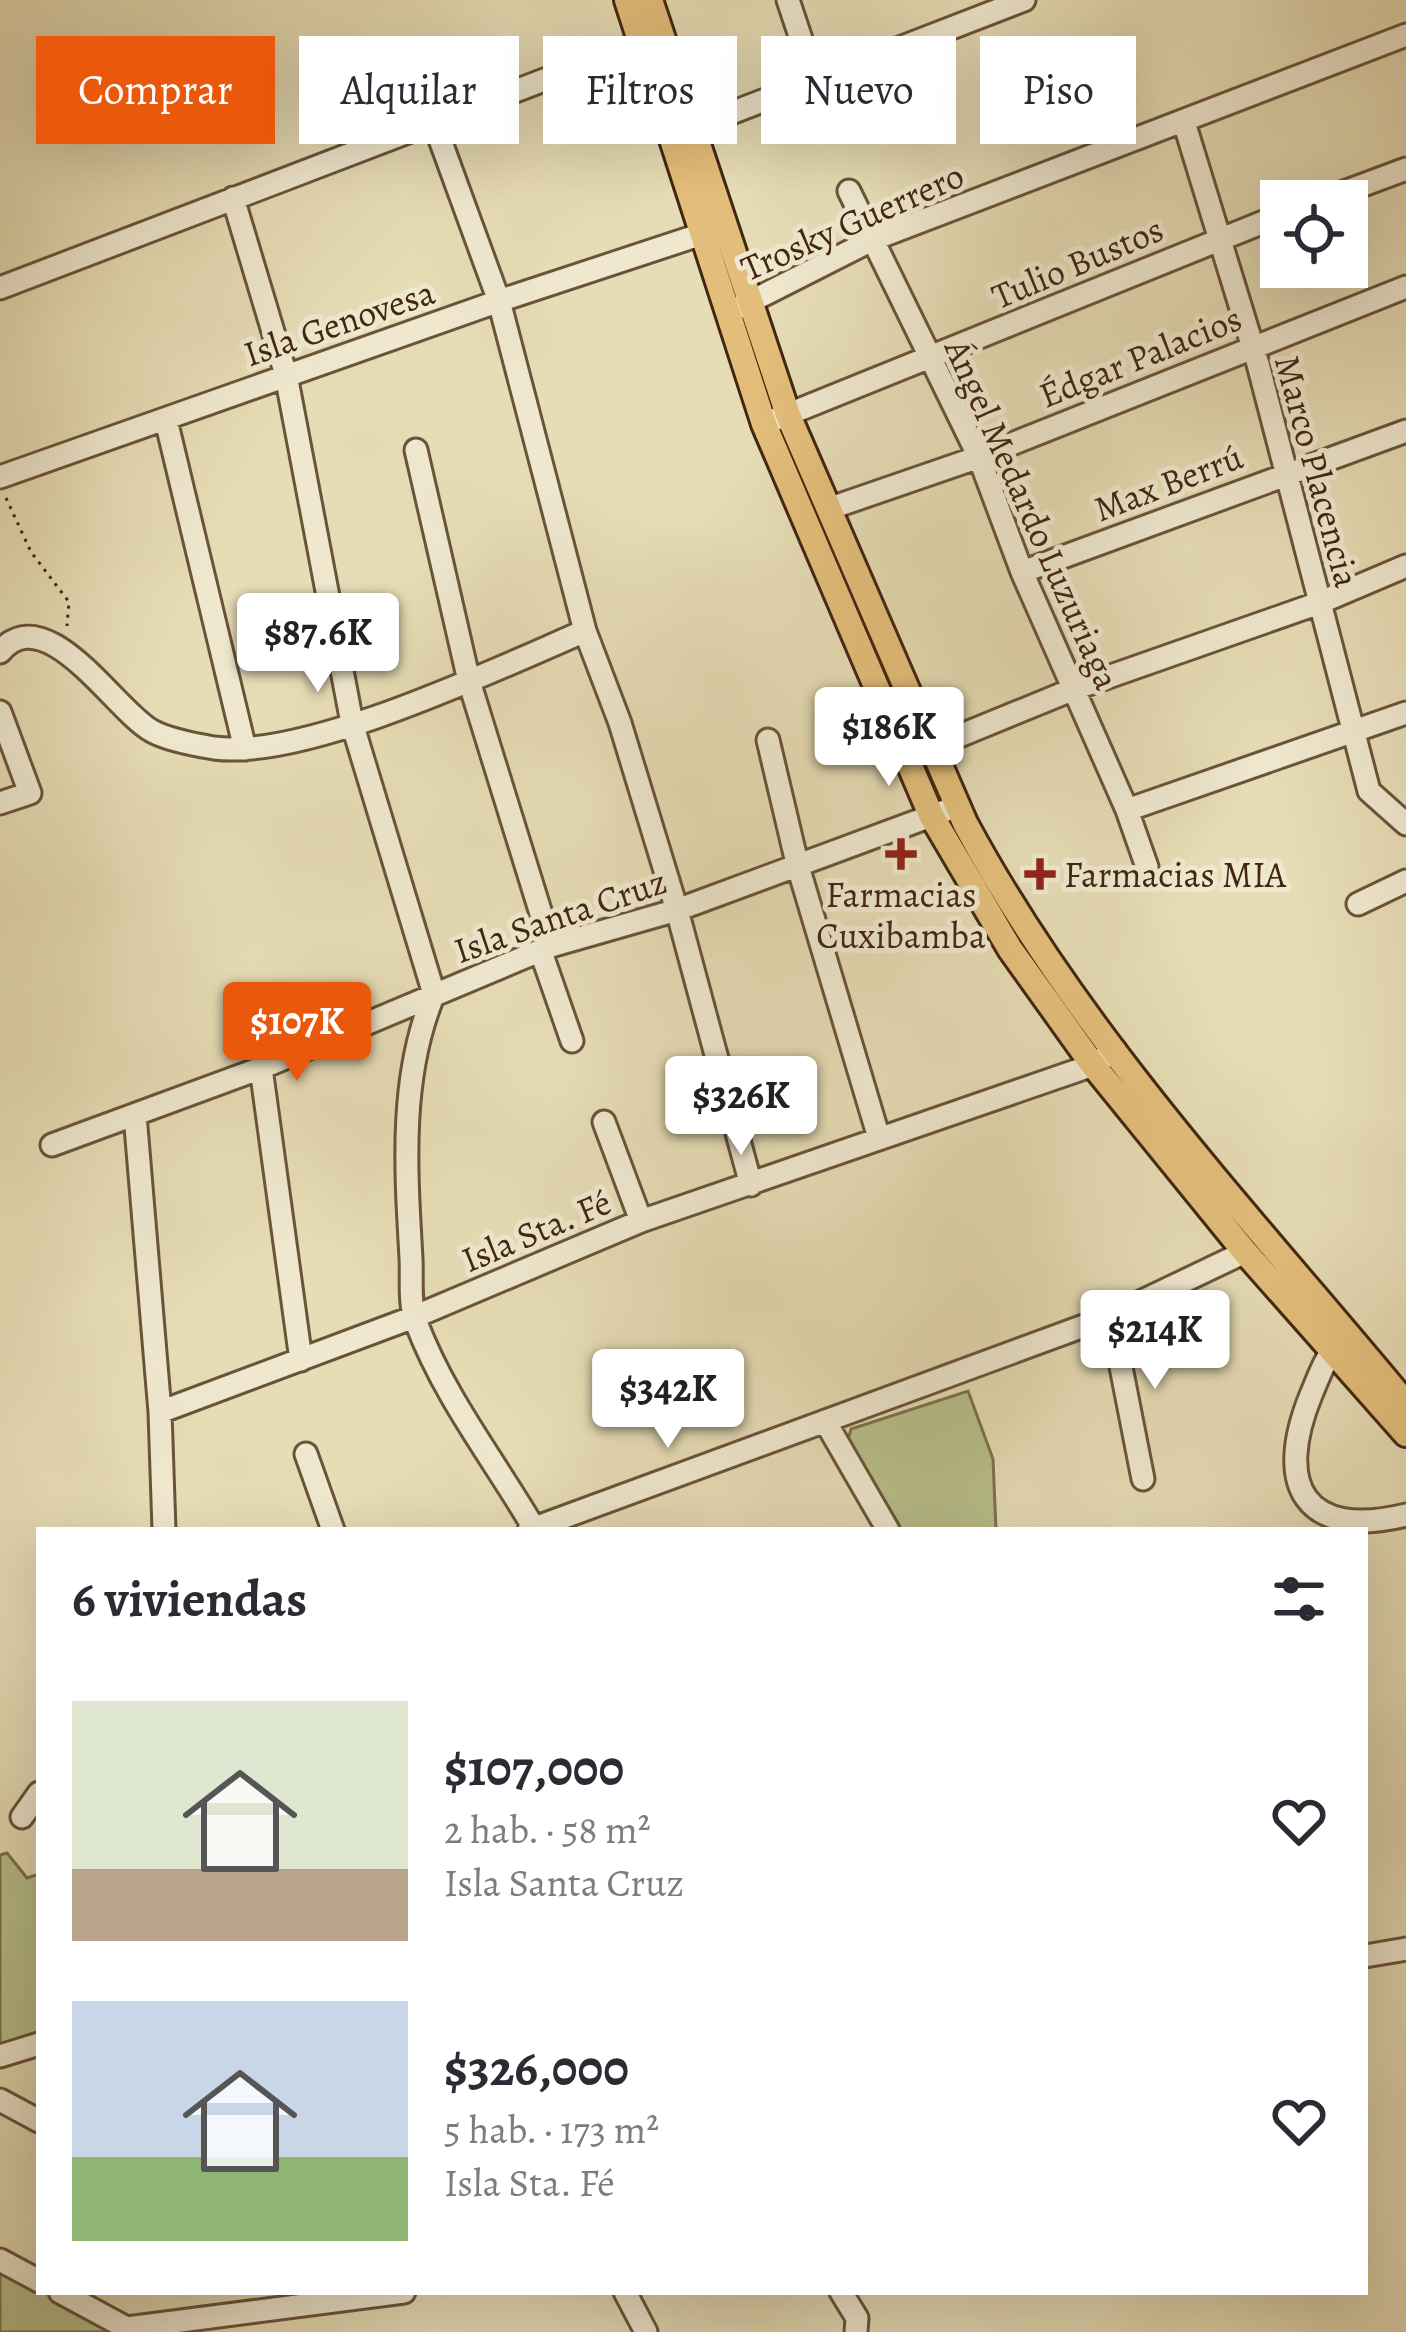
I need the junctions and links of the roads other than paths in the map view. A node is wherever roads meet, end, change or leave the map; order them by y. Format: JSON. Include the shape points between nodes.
{"nodes":[{"id":1,"x":627,"y":0,"type":"edge"},
{"id":2,"x":650,"y":0,"type":"edge"},
{"id":3,"x":788,"y":0,"type":"edge"},
{"id":4,"x":1024,"y":0,"type":"edge"},
{"id":5,"x":1406,"y":35,"type":"edge"},
{"id":6,"x":639,"y":36,"type":"edge"},
{"id":7,"x":659,"y":36,"type":"edge"},
{"id":8,"x":800,"y":36,"type":"edge"},
{"id":9,"x":931,"y":36,"type":"edge"},
{"id":10,"x":1184,"y":122,"type":"junction"},
{"id":11,"x":378,"y":144,"type":"edge"},
{"id":12,"x":442,"y":144,"type":"edge"},
{"id":13,"x":684,"y":144,"type":"edge"},
{"id":14,"x":686,"y":144,"type":"edge"},
{"id":15,"x":1406,"y":169,"type":"edge"},
{"id":16,"x":1368,"y":183,"type":"edge"},
{"id":17,"x":849,"y":191,"type":"dead end"},
{"id":18,"x":232,"y":199,"type":"junction"},
{"id":19,"x":1260,"y":223,"type":"edge"},
{"id":20,"x":702,"y":234,"type":"junction"},
{"id":21,"x":1222,"y":237,"type":"junction"},
{"id":22,"x":872,"y":240,"type":"junction"},
{"id":23,"x":1406,"y":287,"type":"edge"},
{"id":24,"x":0,"y":288,"type":"edge"},
{"id":25,"x":499,"y":301,"type":"junction"},
{"id":26,"x":740,"y":308,"type":"junction"},
{"id":27,"x":1252,"y":347,"type":"junction"},
{"id":28,"x":930,"y":360,"type":"junction"},
{"id":29,"x":286,"y":375,"type":"junction"},
{"id":30,"x":776,"y":420,"type":"junction"},
{"id":31,"x":166,"y":421,"type":"junction"},
{"id":32,"x":1406,"y":430,"type":"edge"},
{"id":33,"x":416,"y":450,"type":"dead end"},
{"id":34,"x":979,"y":457,"type":"junction"},
{"id":35,"x":1287,"y":472,"type":"junction"},
{"id":36,"x":0,"y":482,"type":"edge"},
{"id":37,"x":831,"y":508,"type":"junction"},
{"id":38,"x":1406,"y":566,"type":"edge"},
{"id":39,"x":1022,"y":572,"type":"junction"},
{"id":40,"x":1319,"y":603,"type":"junction"},
{"id":41,"x":585,"y":631,"type":"junction"},
{"id":42,"x":0,"y":652,"type":"edge"},
{"id":43,"x":469,"y":681,"type":"junction"},
{"id":44,"x":1074,"y":689,"type":"junction"},
{"id":45,"x":0,"y":712,"type":"edge"},
{"id":46,"x":1406,"y":713,"type":"edge"},
{"id":47,"x":352,"y":723,"type":"junction"},
{"id":48,"x":1354,"y":729,"type":"junction"},
{"id":49,"x":768,"y":740,"type":"dead end"},
{"id":50,"x":934,"y":746,"type":"junction"},
{"id":51,"x":245,"y":749,"type":"junction"},
{"id":52,"x":908,"y":757,"type":"junction"},
{"id":53,"x":0,"y":803,"type":"edge"},
{"id":54,"x":958,"y":806,"type":"junction"},
{"id":55,"x":1127,"y":810,"type":"junction"},
{"id":56,"x":931,"y":815,"type":"junction"},
{"id":57,"x":1406,"y":824,"type":"edge"},
{"id":58,"x":797,"y":863,"type":"junction"},
{"id":59,"x":1147,"y":867,"type":"dead end"},
{"id":60,"x":1406,"y":881,"type":"edge"},
{"id":61,"x":1358,"y":904,"type":"dead end"},
{"id":62,"x":677,"y":910,"type":"junction"},
{"id":63,"x":546,"y":949,"type":"junction"},
{"id":64,"x":434,"y":994,"type":"junction"},
{"id":65,"x":572,"y":1041,"type":"dead end"},
{"id":66,"x":1104,"y":1058,"type":"junction"},
{"id":67,"x":261,"y":1068,"type":"junction"},
{"id":68,"x":135,"y":1114,"type":"junction"},
{"id":69,"x":604,"y":1122,"type":"dead end"},
{"id":70,"x":879,"y":1138,"type":"junction"},
{"id":71,"x":52,"y":1144,"type":"dead end"},
{"id":72,"x":751,"y":1185,"type":"junction"},
{"id":73,"x":641,"y":1221,"type":"junction"},
{"id":74,"x":1245,"y":1252,"type":"junction"},
{"id":75,"x":1112,"y":1316,"type":"junction"},
{"id":76,"x":414,"y":1317,"type":"junction"},
{"id":77,"x":1340,"y":1342,"type":"junction"},
{"id":78,"x":301,"y":1360,"type":"junction"},
{"id":79,"x":1406,"y":1403,"type":"edge"},
{"id":80,"x":160,"y":1412,"type":"junction"},
{"id":81,"x":824,"y":1421,"type":"junction"},
{"id":82,"x":1406,"y":1435,"type":"edge"},
{"id":83,"x":306,"y":1454,"type":"dead end"},
{"id":84,"x":1143,"y":1480,"type":"dead end"},
{"id":85,"x":1406,"y":1515,"type":"edge"},
{"id":86,"x":164,"y":1527,"type":"edge"},
{"id":87,"x":332,"y":1527,"type":"edge"},
{"id":88,"x":532,"y":1527,"type":"edge"},
{"id":89,"x":538,"y":1527,"type":"edge"},
{"id":90,"x":886,"y":1527,"type":"edge"},
{"id":91,"x":36,"y":1797,"type":"edge"},
{"id":92,"x":22,"y":1817,"type":"dead end"},
{"id":93,"x":1406,"y":1949,"type":"edge"},
{"id":94,"x":1368,"y":1955,"type":"edge"},
{"id":95,"x":36,"y":2045,"type":"edge"},
{"id":96,"x":0,"y":2056,"type":"edge"},
{"id":97,"x":0,"y":2101,"type":"edge"},
{"id":98,"x":36,"y":2119,"type":"edge"},
{"id":99,"x":0,"y":2260,"type":"edge"},
{"id":100,"x":36,"y":2279,"type":"edge"},
{"id":101,"x":66,"y":2295,"type":"edge"},
{"id":102,"x":361,"y":2295,"type":"edge"},
{"id":103,"x":627,"y":2295,"type":"edge"},
{"id":104,"x":842,"y":2295,"type":"edge"},
{"id":105,"x":856,"y":2325,"type":"edge"},
{"id":106,"x":130,"y":2330,"type":"edge"},
{"id":107,"x":646,"y":2332,"type":"edge"}],
"edges":[{"from":1,"to":6,"type":"main road"},
{"from":2,"to":7,"type":"main road"},
{"from":3,"to":8,"type":"street"},
{"from":4,"to":9,"type":"street"},
{"from":5,"to":10,"type":"street","name":"Trosky Guerrero"},
{"from":10,"to":21,"type":"street","name":"Marco Placencia"},
{"from":10,"to":22,"type":"street","name":"Trosky Guerrero"},
{"from":11,"to":18,"type":"street"},
{"from":12,"to":25,"type":"street"},
{"from":13,"to":20,"type":"main road"},
{"from":14,"to":26,"type":"main road"},
{"from":15,"to":16,"type":"street"},
{"from":17,"to":22,"type":"street","name":"Ángel Medardo Luzuriaga"},
{"from":18,"to":24,"type":"street"},
{"from":18,"to":29,"type":"street"},
{"from":19,"to":21,"type":"street","name":"Tulio Bustos"},
{"from":20,"to":25,"type":"street","name":"Isla Genovesa"},
{"from":20,"to":26,"type":"main road"},
{"from":21,"to":27,"type":"street","name":"Marco Placencia"},
{"from":21,"to":28,"type":"street","name":"Tulio Bustos"},
{"from":22,"to":26,"type":"street","name":"Trosky Guerrero"},
{"from":22,"to":28,"type":"street","name":"Ángel Medardo Luzuriaga"},
{"from":23,"to":27,"type":"street","name":"Édgar Palacios"},
{"from":25,"to":29,"type":"street","name":"Isla Genovesa"},
{"from":25,"to":41,"type":"street"},
{"from":26,"to":30,"type":"main road"},
{"from":27,"to":34,"type":"street","name":"Édgar Palacios"},
{"from":27,"to":35,"type":"street","name":"Marco Placencia"},
{"from":28,"to":30,"type":"street","name":"Tulio Bustos"},
{"from":28,"to":34,"type":"street","name":"Ángel Medardo Luzuriaga"},
{"from":29,"to":31,"type":"street","name":"Isla Genovesa"},
{"from":29,"to":47,"type":"street"},
{"from":30,"to":37,"type":"main road"},
{"from":30,"to":52,"type":"main road"},
{"from":31,"to":36,"type":"street","name":"Isla Genovesa"},
{"from":31,"to":51,"type":"street"},
{"from":32,"to":35,"type":"street","name":"Max Berrú"},
{"from":33,"to":43,"type":"street"},
{"from":34,"to":37,"type":"street","name":"Édgar Palacios"},
{"from":34,"to":39,"type":"street","name":"Ángel Medardo Luzuriaga"},
{"from":35,"to":39,"type":"street","name":"Max Berrú"},
{"from":35,"to":40,"type":"street","name":"Marco Placencia"},
{"from":37,"to":50,"type":"main road"},
{"from":38,"to":40,"type":"street"},
{"from":39,"to":44,"type":"street","name":"Ángel Medardo Luzuriaga"},
{"from":40,"to":44,"type":"street"},
{"from":40,"to":48,"type":"street","name":"Marco Placencia"},
{"from":41,"to":43,"type":"street"},
{"from":41,"to":62,"type":"street"},
{"from":42,"to":51,"type":"street","via":[[35,637],[61,647],[152,731]]},
{"from":43,"to":47,"type":"street"},
{"from":43,"to":63,"type":"street"},
{"from":44,"to":50,"type":"street"},
{"from":44,"to":55,"type":"street","name":"Ángel Medardo Luzuriaga"},
{"from":45,"to":53,"type":"street","via":[[30,793]]},
{"from":46,"to":48,"type":"street"},
{"from":47,"to":51,"type":"street"},
{"from":47,"to":64,"type":"street"},
{"from":48,"to":55,"type":"street"},
{"from":48,"to":57,"type":"street","name":"Marco Placencia","via":[[1370,791]]},
{"from":49,"to":58,"type":"street"},
{"from":50,"to":52,"type":"street"},
{"from":50,"to":54,"type":"main road"},
{"from":52,"to":56,"type":"main road"},
{"from":54,"to":56,"type":"street","name":"Isla Santa Cruz"},
{"from":54,"to":66,"type":"main road"},
{"from":55,"to":59,"type":"street","name":"Ángel Medardo Luzuriaga"},
{"from":56,"to":58,"type":"street","name":"Isla Santa Cruz"},
{"from":56,"to":66,"type":"main road","via":[[1010,949]]},
{"from":58,"to":62,"type":"street","name":"Isla Santa Cruz"},
{"from":58,"to":70,"type":"street"},
{"from":60,"to":61,"type":"street"},
{"from":62,"to":63,"type":"street","name":"Isla Santa Cruz"},
{"from":62,"to":72,"type":"street"},
{"from":63,"to":64,"type":"street","name":"Isla Santa Cruz"},
{"from":63,"to":65,"type":"street"},
{"from":64,"to":67,"type":"street","name":"Isla Santa Cruz"},
{"from":64,"to":76,"type":"street","via":[[410,1104],[406,1168]]},
{"from":66,"to":70,"type":"street","name":"Isla Sta. Fé"},
{"from":66,"to":74,"type":"main road"},
{"from":66,"to":77,"type":"main road"},
{"from":67,"to":68,"type":"street","name":"Isla Santa Cruz"},
{"from":67,"to":78,"type":"street"},
{"from":68,"to":71,"type":"street","name":"Isla Santa Cruz"},
{"from":68,"to":80,"type":"street"},
{"from":69,"to":73,"type":"street"},
{"from":70,"to":72,"type":"street","name":"Isla Sta. Fé"},
{"from":72,"to":73,"type":"street","name":"Isla Sta. Fé"},
{"from":73,"to":76,"type":"street","name":"Isla Sta. Fé"},
{"from":74,"to":75,"type":"street"},
{"from":74,"to":77,"type":"main road"},
{"from":75,"to":81,"type":"street"},
{"from":75,"to":84,"type":"street"},
{"from":76,"to":78,"type":"street","name":"Isla Sta. Fé"},
{"from":76,"to":88,"type":"street","via":[[460,1415]]},
{"from":77,"to":79,"type":"main road"},
{"from":77,"to":82,"type":"main road"},
{"from":77,"to":85,"type":"street","via":[[1304,1412],[1293,1456],[1298,1489],[1340,1520]]},
{"from":78,"to":80,"type":"street","name":"Isla Sta. Fé"},
{"from":80,"to":86,"type":"street"},
{"from":81,"to":89,"type":"street"},
{"from":81,"to":90,"type":"street"},
{"from":83,"to":87,"type":"street"},
{"from":91,"to":92,"type":"street"},
{"from":93,"to":94,"type":"street"},
{"from":95,"to":96,"type":"street"},
{"from":97,"to":98,"type":"street"},
{"from":99,"to":100,"type":"street"},
{"from":101,"to":106,"type":"street"},
{"from":102,"to":106,"type":"street"},
{"from":103,"to":107,"type":"street"},
{"from":104,"to":105,"type":"street"}]}
